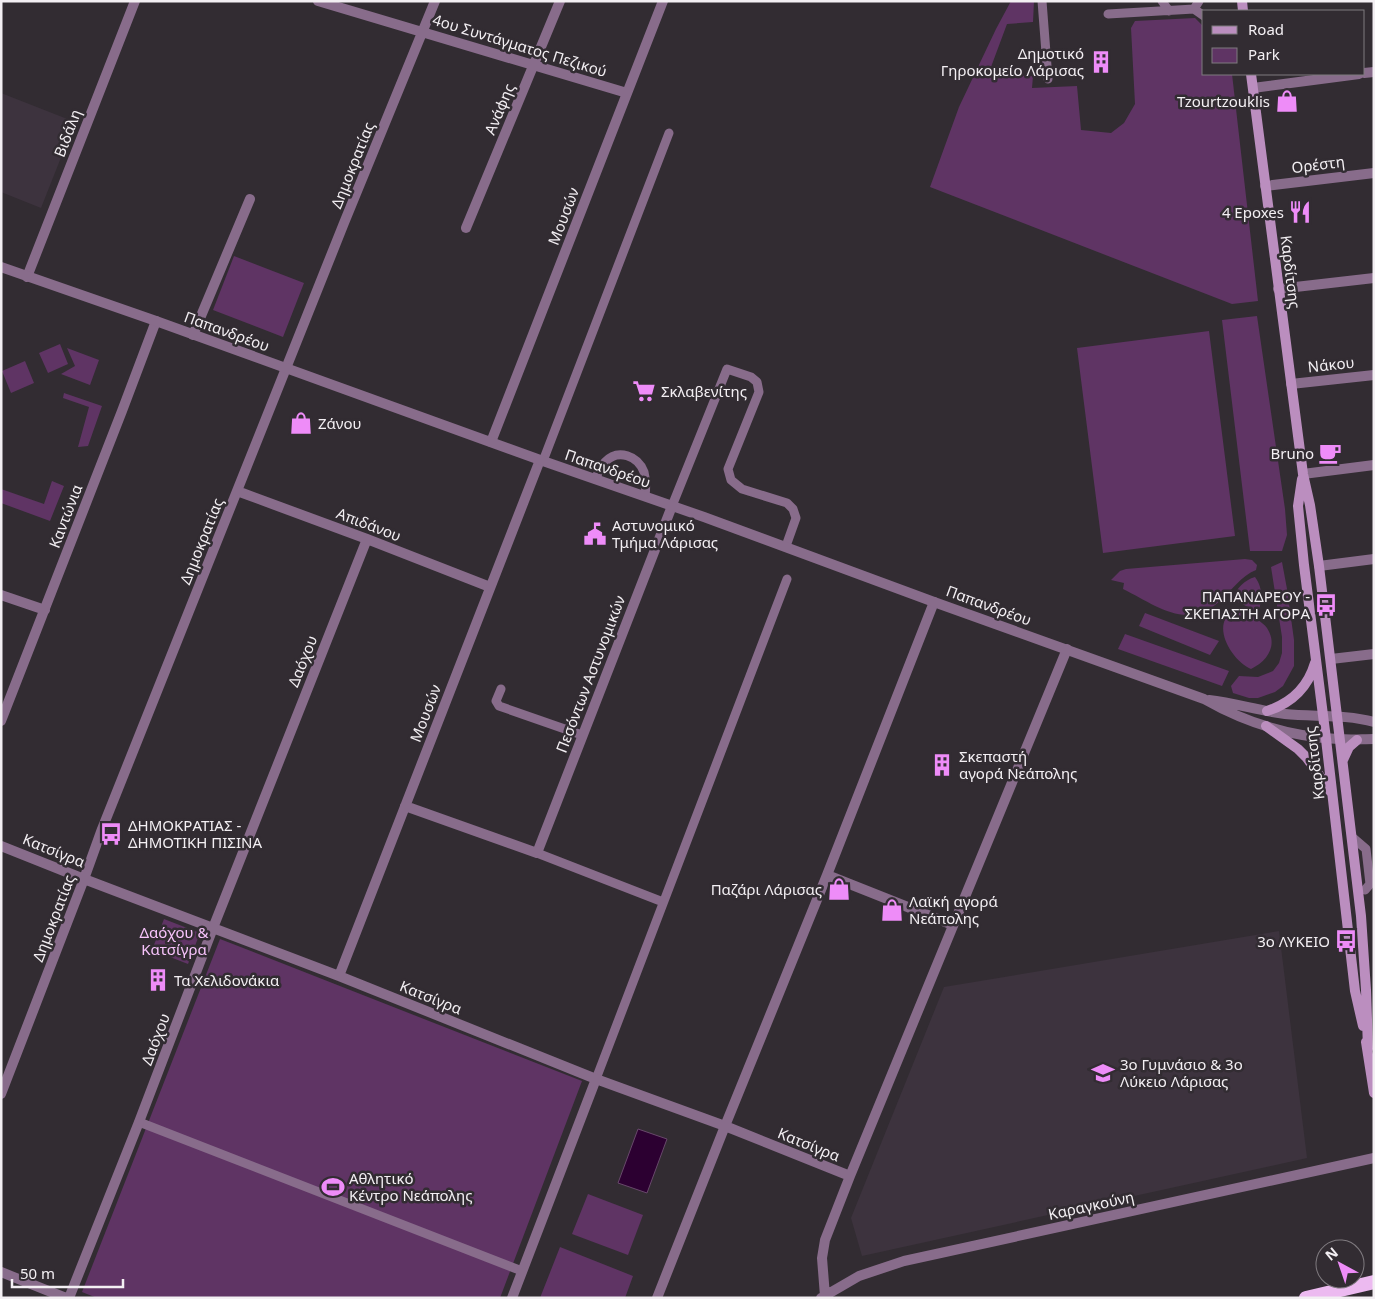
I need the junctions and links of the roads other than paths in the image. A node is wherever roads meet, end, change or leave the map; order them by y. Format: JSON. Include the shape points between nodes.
{"nodes":[{"id":1,"x":135,"y":1,"type":"edge"},
{"id":2,"x":318,"y":1,"type":"edge"},
{"id":3,"x":435,"y":1,"type":"edge"},
{"id":4,"x":560,"y":1,"type":"edge"},
{"id":5,"x":663,"y":1,"type":"edge"},
{"id":6,"x":1042,"y":1,"type":"edge"},
{"id":7,"x":1162,"y":1,"type":"edge"},
{"id":8,"x":1196,"y":5,"type":"edge"},
{"id":9,"x":1169,"y":11,"type":"junction"},
{"id":10,"x":1108,"y":14,"type":"dead end"},
{"id":11,"x":423,"y":32,"type":"junction"},
{"id":12,"x":533,"y":65,"type":"junction"},
{"id":13,"x":1252,"y":75,"type":"edge"},
{"id":14,"x":1351,"y":75,"type":"edge"},
{"id":15,"x":1048,"y":79,"type":"dead end"},
{"id":16,"x":1253,"y":88,"type":"junction"},
{"id":17,"x":627,"y":93,"type":"junction"},
{"id":18,"x":669,"y":133,"type":"dead end"},
{"id":19,"x":1374,"y":172,"type":"edge"},
{"id":20,"x":1265,"y":186,"type":"junction"},
{"id":21,"x":250,"y":199,"type":"dead end"},
{"id":22,"x":466,"y":228,"type":"dead end"},
{"id":23,"x":1,"y":267,"type":"edge"},
{"id":24,"x":27,"y":277,"type":"junction"},
{"id":25,"x":1374,"y":278,"type":"edge"},
{"id":26,"x":1278,"y":289,"type":"junction"},
{"id":27,"x":156,"y":321,"type":"junction"},
{"id":28,"x":193,"y":335,"type":"junction"},
{"id":29,"x":286,"y":369,"type":"junction"},
{"id":30,"x":1374,"y":375,"type":"edge"},
{"id":31,"x":1291,"y":384,"type":"junction"},
{"id":32,"x":491,"y":442,"type":"junction"},
{"id":33,"x":541,"y":460,"type":"junction"},
{"id":34,"x":1374,"y":466,"type":"edge"},
{"id":35,"x":1303,"y":474,"type":"junction"},
{"id":36,"x":595,"y":479,"type":"junction"},
{"id":37,"x":237,"y":491,"type":"junction"},
{"id":38,"x":645,"y":496,"type":"junction"},
{"id":39,"x":672,"y":506,"type":"junction"},
{"id":40,"x":367,"y":539,"type":"junction"},
{"id":41,"x":786,"y":546,"type":"junction"},
{"id":42,"x":1374,"y":559,"type":"edge"},
{"id":43,"x":1319,"y":566,"type":"junction"},
{"id":44,"x":787,"y":579,"type":"dead end"},
{"id":45,"x":490,"y":587,"type":"junction"},
{"id":46,"x":1,"y":595,"type":"edge"},
{"id":47,"x":934,"y":602,"type":"junction"},
{"id":48,"x":45,"y":610,"type":"junction"},
{"id":49,"x":1067,"y":649,"type":"junction"},
{"id":50,"x":1374,"y":654,"type":"edge"},
{"id":51,"x":1331,"y":659,"type":"junction"},
{"id":52,"x":1316,"y":660,"type":"junction"},
{"id":53,"x":501,"y":689,"type":"dead end"},
{"id":54,"x":1204,"y":699,"type":"junction"},
{"id":55,"x":1268,"y":711,"type":"junction"},
{"id":56,"x":1323,"y":716,"type":"junction"},
{"id":57,"x":1337,"y":716,"type":"junction"},
{"id":58,"x":1,"y":721,"type":"edge"},
{"id":59,"x":1374,"y":722,"type":"edge"},
{"id":60,"x":1266,"y":726,"type":"junction"},
{"id":61,"x":582,"y":735,"type":"junction"},
{"id":62,"x":1326,"y":739,"type":"junction"},
{"id":63,"x":1374,"y":739,"type":"edge"},
{"id":64,"x":1340,"y":740,"type":"junction"},
{"id":65,"x":1357,"y":740,"type":"junction"},
{"id":66,"x":1343,"y":761,"type":"junction"},
{"id":67,"x":1332,"y":793,"type":"junction"},
{"id":68,"x":405,"y":806,"type":"junction"},
{"id":69,"x":1352,"y":837,"type":"junction"},
{"id":70,"x":1,"y":846,"type":"edge"},
{"id":71,"x":537,"y":853,"type":"junction"},
{"id":72,"x":827,"y":875,"type":"junction"},
{"id":73,"x":84,"y":879,"type":"junction"},
{"id":74,"x":1364,"y":890,"type":"dead end"},
{"id":75,"x":664,"y":902,"type":"junction"},
{"id":76,"x":953,"y":925,"type":"junction"},
{"id":77,"x":213,"y":928,"type":"junction"},
{"id":78,"x":339,"y":976,"type":"junction"},
{"id":79,"x":1368,"y":1049,"type":"junction"},
{"id":80,"x":596,"y":1079,"type":"junction"},
{"id":81,"x":1,"y":1094,"type":"edge"},
{"id":82,"x":1374,"y":1094,"type":"edge"},
{"id":83,"x":139,"y":1122,"type":"junction"},
{"id":84,"x":725,"y":1126,"type":"junction"},
{"id":85,"x":1374,"y":1158,"type":"edge"},
{"id":86,"x":850,"y":1176,"type":"junction"},
{"id":87,"x":522,"y":1271,"type":"junction"},
{"id":88,"x":1,"y":1272,"type":"edge"},
{"id":89,"x":1370,"y":1283,"type":"edge"},
{"id":90,"x":823,"y":1297,"type":"edge"},
{"id":91,"x":68,"y":1298,"type":"edge"},
{"id":92,"x":512,"y":1298,"type":"edge"},
{"id":93,"x":657,"y":1298,"type":"edge"},
{"id":94,"x":1306,"y":1298,"type":"edge"}],
"edges":[{"from":1,"to":24,"type":"street","name":"Βιδάλη"},
{"from":2,"to":11,"type":"street","name":"4ου Συντάγματος Πεζικού"},
{"from":3,"to":11,"type":"street","name":"Δημοκρατίας"},
{"from":4,"to":12,"type":"street","name":"Ανάφης"},
{"from":5,"to":17,"type":"street","name":"Μουσών"},
{"from":6,"to":15,"type":"lane"},
{"from":7,"to":9,"type":"lane"},
{"from":8,"to":9,"type":"lane"},
{"from":9,"to":10,"type":"lane"},
{"from":11,"to":12,"type":"street","name":"4ου Συντάγματος Πεζικού"},
{"from":11,"to":29,"type":"street","name":"Δημοκρατίας"},
{"from":12,"to":17,"type":"street","name":"4ου Συντάγματος Πεζικού"},
{"from":12,"to":22,"type":"street","name":"Ανάφης"},
{"from":13,"to":16,"type":"main road","name":"Καρδίτσης"},
{"from":14,"to":16,"type":"street"},
{"from":16,"to":20,"type":"main road","name":"Καρδίτσης"},
{"from":17,"to":32,"type":"street","name":"Μουσών"},
{"from":18,"to":33,"type":"lane"},
{"from":19,"to":20,"type":"street","name":"Ορέστη"},
{"from":20,"to":26,"type":"main road","name":"Καρδίτσης"},
{"from":21,"to":28,"type":"street"},
{"from":23,"to":24,"type":"street","name":"Παπανδρέου"},
{"from":24,"to":27,"type":"street","name":"Παπανδρέου"},
{"from":25,"to":26,"type":"street"},
{"from":26,"to":31,"type":"main road","name":"Καρδίτσης"},
{"from":27,"to":28,"type":"street","name":"Παπανδρέου"},
{"from":27,"to":48,"type":"street","name":"Καντώνια"},
{"from":28,"to":29,"type":"street","name":"Παπανδρέου"},
{"from":29,"to":32,"type":"street","name":"Παπανδρέου"},
{"from":29,"to":37,"type":"street","name":"Δημοκρατίας"},
{"from":30,"to":31,"type":"street","name":"Νάκου"},
{"from":31,"to":35,"type":"main road","name":"Καρδίτσης"},
{"from":32,"to":33,"type":"street","name":"Παπανδρέου"},
{"from":33,"to":36,"type":"street","name":"Παπανδρέου"},
{"from":33,"to":45,"type":"street","name":"Μουσών"},
{"from":34,"to":35,"type":"street"},
{"from":35,"to":43,"type":"main road","name":"Καρδίτσης"},
{"from":35,"to":52,"type":"main road","name":"Καρδίτσης","via":[[1298,506]]},
{"from":36,"to":38,"type":"street","name":"Παπανδρέου"},
{"from":36,"to":38,"type":"lane","via":[[606,460],[614,455],[631,457],[643,471]]},
{"from":37,"to":40,"type":"street","name":"Απιδάνου"},
{"from":37,"to":73,"type":"street","name":"Δημοκρατίας"},
{"from":38,"to":39,"type":"street","name":"Παπανδρέου"},
{"from":39,"to":41,"type":"street","name":"Παπανδρέου"},
{"from":39,"to":41,"type":"lane","via":[[727,369],[751,377],[757,382],[759,392],[728,469],[731,480],[742,489],[788,503],[793,509],[796,518]]},
{"from":39,"to":61,"type":"street","name":"Πεσόντων Αστυνομικών"},
{"from":40,"to":45,"type":"street","name":"Απιδάνου"},
{"from":40,"to":77,"type":"street","name":"Δαόχου"},
{"from":41,"to":47,"type":"street","name":"Παπανδρέου"},
{"from":42,"to":43,"type":"street"},
{"from":43,"to":51,"type":"main road","name":"Καρδίτσης"},
{"from":44,"to":75,"type":"lane"},
{"from":45,"to":68,"type":"street","name":"Μουσών"},
{"from":46,"to":48,"type":"street"},
{"from":47,"to":49,"type":"street","name":"Παπανδρέου"},
{"from":47,"to":72,"type":"street"},
{"from":48,"to":58,"type":"street","name":"Καντώνια"},
{"from":49,"to":54,"type":"street","name":"Παπανδρέου"},
{"from":49,"to":76,"type":"street"},
{"from":50,"to":51,"type":"street"},
{"from":51,"to":57,"type":"main road","name":"Καρδίτσης"},
{"from":52,"to":55,"type":"main road","via":[[1299,693],[1282,706]]},
{"from":52,"to":56,"type":"main road","name":"Καρδίτσης"},
{"from":53,"to":61,"type":"lane","via":[[496,702],[500,706]]},
{"from":54,"to":55,"type":"street"},
{"from":54,"to":60,"type":"street"},
{"from":55,"to":56,"type":"street"},
{"from":56,"to":57,"type":"street"},
{"from":56,"to":62,"type":"main road","name":"Καρδίτσης"},
{"from":57,"to":59,"type":"street"},
{"from":57,"to":64,"type":"main road","name":"Καρδίτσης"},
{"from":60,"to":62,"type":"street"},
{"from":60,"to":67,"type":"main road","via":[[1307,758]]},
{"from":61,"to":71,"type":"street","name":"Πεσόντων Αστυνομικών"},
{"from":62,"to":64,"type":"street"},
{"from":62,"to":67,"type":"main road","name":"Καρδίτσης"},
{"from":63,"to":65,"type":"street"},
{"from":64,"to":65,"type":"street"},
{"from":64,"to":66,"type":"main road","name":"Καρδίτσης"},
{"from":65,"to":66,"type":"main road","via":[[1349,747]]},
{"from":66,"to":69,"type":"main road","name":"Καρδίτσης"},
{"from":67,"to":79,"type":"main road","name":"Καρδίτσης","via":[[1355,991]]},
{"from":68,"to":71,"type":"street"},
{"from":68,"to":78,"type":"street","name":"Μουσών"},
{"from":69,"to":74,"type":"lane","via":[[1366,849],[1370,884]]},
{"from":69,"to":79,"type":"main road","name":"Καρδίτσης","via":[[1362,916]]},
{"from":70,"to":73,"type":"street","name":"Κατσίγρα"},
{"from":71,"to":75,"type":"lane"},
{"from":72,"to":76,"type":"street"},
{"from":72,"to":84,"type":"street"},
{"from":73,"to":77,"type":"street","name":"Κατσίγρα"},
{"from":73,"to":81,"type":"street","name":"Δημοκρατίας"},
{"from":75,"to":80,"type":"lane"},
{"from":76,"to":86,"type":"street"},
{"from":77,"to":78,"type":"street","name":"Κατσίγρα"},
{"from":77,"to":83,"type":"street","name":"Δαόχου"},
{"from":78,"to":80,"type":"street","name":"Κατσίγρα"},
{"from":79,"to":82,"type":"main road","name":"Καρδίτσης"},
{"from":80,"to":84,"type":"street","name":"Κατσίγρα"},
{"from":80,"to":87,"type":"street"},
{"from":83,"to":87,"type":"lane"},
{"from":83,"to":91,"type":"street","name":"Δαόχου"},
{"from":84,"to":86,"type":"street","name":"Κατσίγρα"},
{"from":84,"to":93,"type":"street"},
{"from":85,"to":90,"type":"street","name":"Καραγκούνη","via":[[904,1261],[859,1276]]},
{"from":86,"to":90,"type":"street","via":[[825,1240]]},
{"from":87,"to":92,"type":"street"},
{"from":88,"to":91,"type":"street"},
{"from":89,"to":94,"type":"highway"}]}
